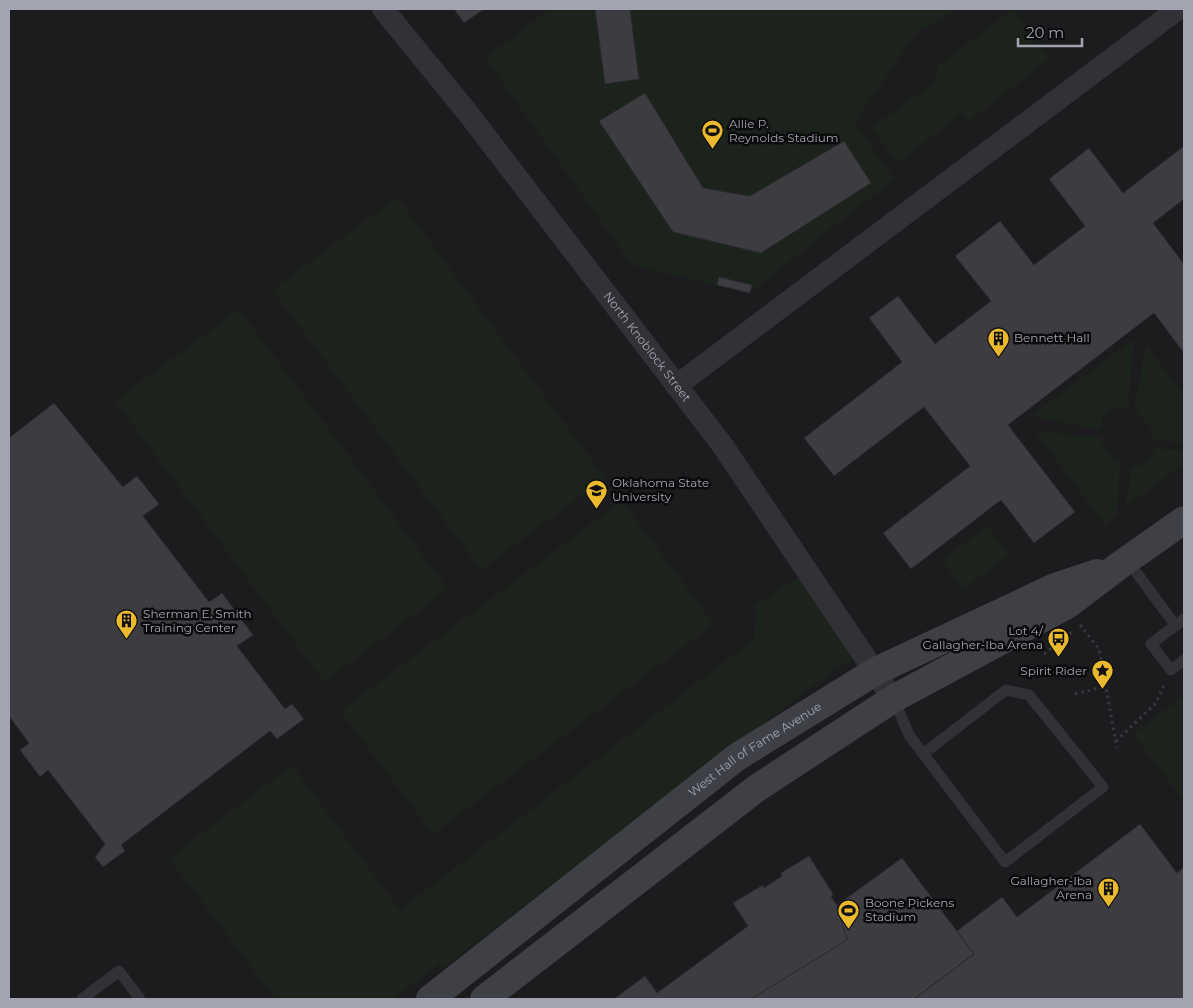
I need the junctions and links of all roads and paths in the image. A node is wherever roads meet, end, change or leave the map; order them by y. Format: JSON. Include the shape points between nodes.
{"nodes":[{"id":1,"x":383,"y":9,"type":"edge"},
{"id":2,"x":1178,"y":9,"type":"edge"},
{"id":3,"x":676,"y":386,"type":"junction"},
{"id":4,"x":1184,"y":520,"type":"edge"},
{"id":5,"x":1123,"y":563,"type":"junction"},
{"id":6,"x":1077,"y":620,"type":"dead end"},
{"id":7,"x":1180,"y":623,"type":"edge"},
{"id":8,"x":1081,"y":625,"type":"junction"},
{"id":9,"x":1044,"y":654,"type":"dead end"},
{"id":10,"x":1184,"y":660,"type":"edge"},
{"id":11,"x":1171,"y":670,"type":"junction"},
{"id":12,"x":876,"y":671,"type":"junction"},
{"id":13,"x":1106,"y":686,"type":"junction"},
{"id":14,"x":1075,"y":694,"type":"dead end"},
{"id":15,"x":893,"y":699,"type":"junction"},
{"id":16,"x":1116,"y":741,"type":"junction"},
{"id":17,"x":1117,"y":748,"type":"dead end"},
{"id":18,"x":923,"y":754,"type":"junction"},
{"id":19,"x":82,"y":999,"type":"edge"},
{"id":20,"x":140,"y":999,"type":"edge"},
{"id":21,"x":430,"y":999,"type":"edge"},
{"id":22,"x":484,"y":999,"type":"edge"}],
"edges":[{"from":1,"to":3,"type":"street","name":"North Knoblock Street","via":[[467,112]]},
{"from":2,"to":3,"type":"street"},
{"from":3,"to":12,"type":"street","name":"North Knoblock Street","via":[[723,446]]},
{"from":4,"to":5,"type":"main road","name":"West Hall of Fame Avenue"},
{"from":5,"to":7,"type":"lane"},
{"from":5,"to":12,"type":"main road","name":"West Hall of Fame Avenue","via":[[1054,587]]},
{"from":5,"to":15,"type":"main road","name":"West Hall of Fame Avenue","via":[[1067,605]]},
{"from":6,"to":8,"type":"path"},
{"from":7,"to":11,"type":"lane","via":[[1151,644]]},
{"from":8,"to":9,"type":"path"},
{"from":8,"to":13,"type":"path","via":[[1099,650]]},
{"from":10,"to":11,"type":"lane"},
{"from":11,"to":16,"type":"path","via":[[1156,703]]},
{"from":12,"to":15,"type":"street","name":"North Knoblock Street"},
{"from":12,"to":21,"type":"main road","name":"West Hall of Fame Avenue","via":[[736,757]]},
{"from":13,"to":14,"type":"path"},
{"from":13,"to":16,"type":"path"},
{"from":15,"to":18,"type":"lane","via":[[909,735]]},
{"from":15,"to":22,"type":"main road","name":"West Hall of Fame Avenue","via":[[757,788]]},
{"from":16,"to":17,"type":"path"},
{"from":18,"to":18,"type":"lane","via":[[1006,690],[1029,695],[1103,787],[1005,862]]},
{"from":19,"to":20,"type":"lane","via":[[119,971]]}]}
